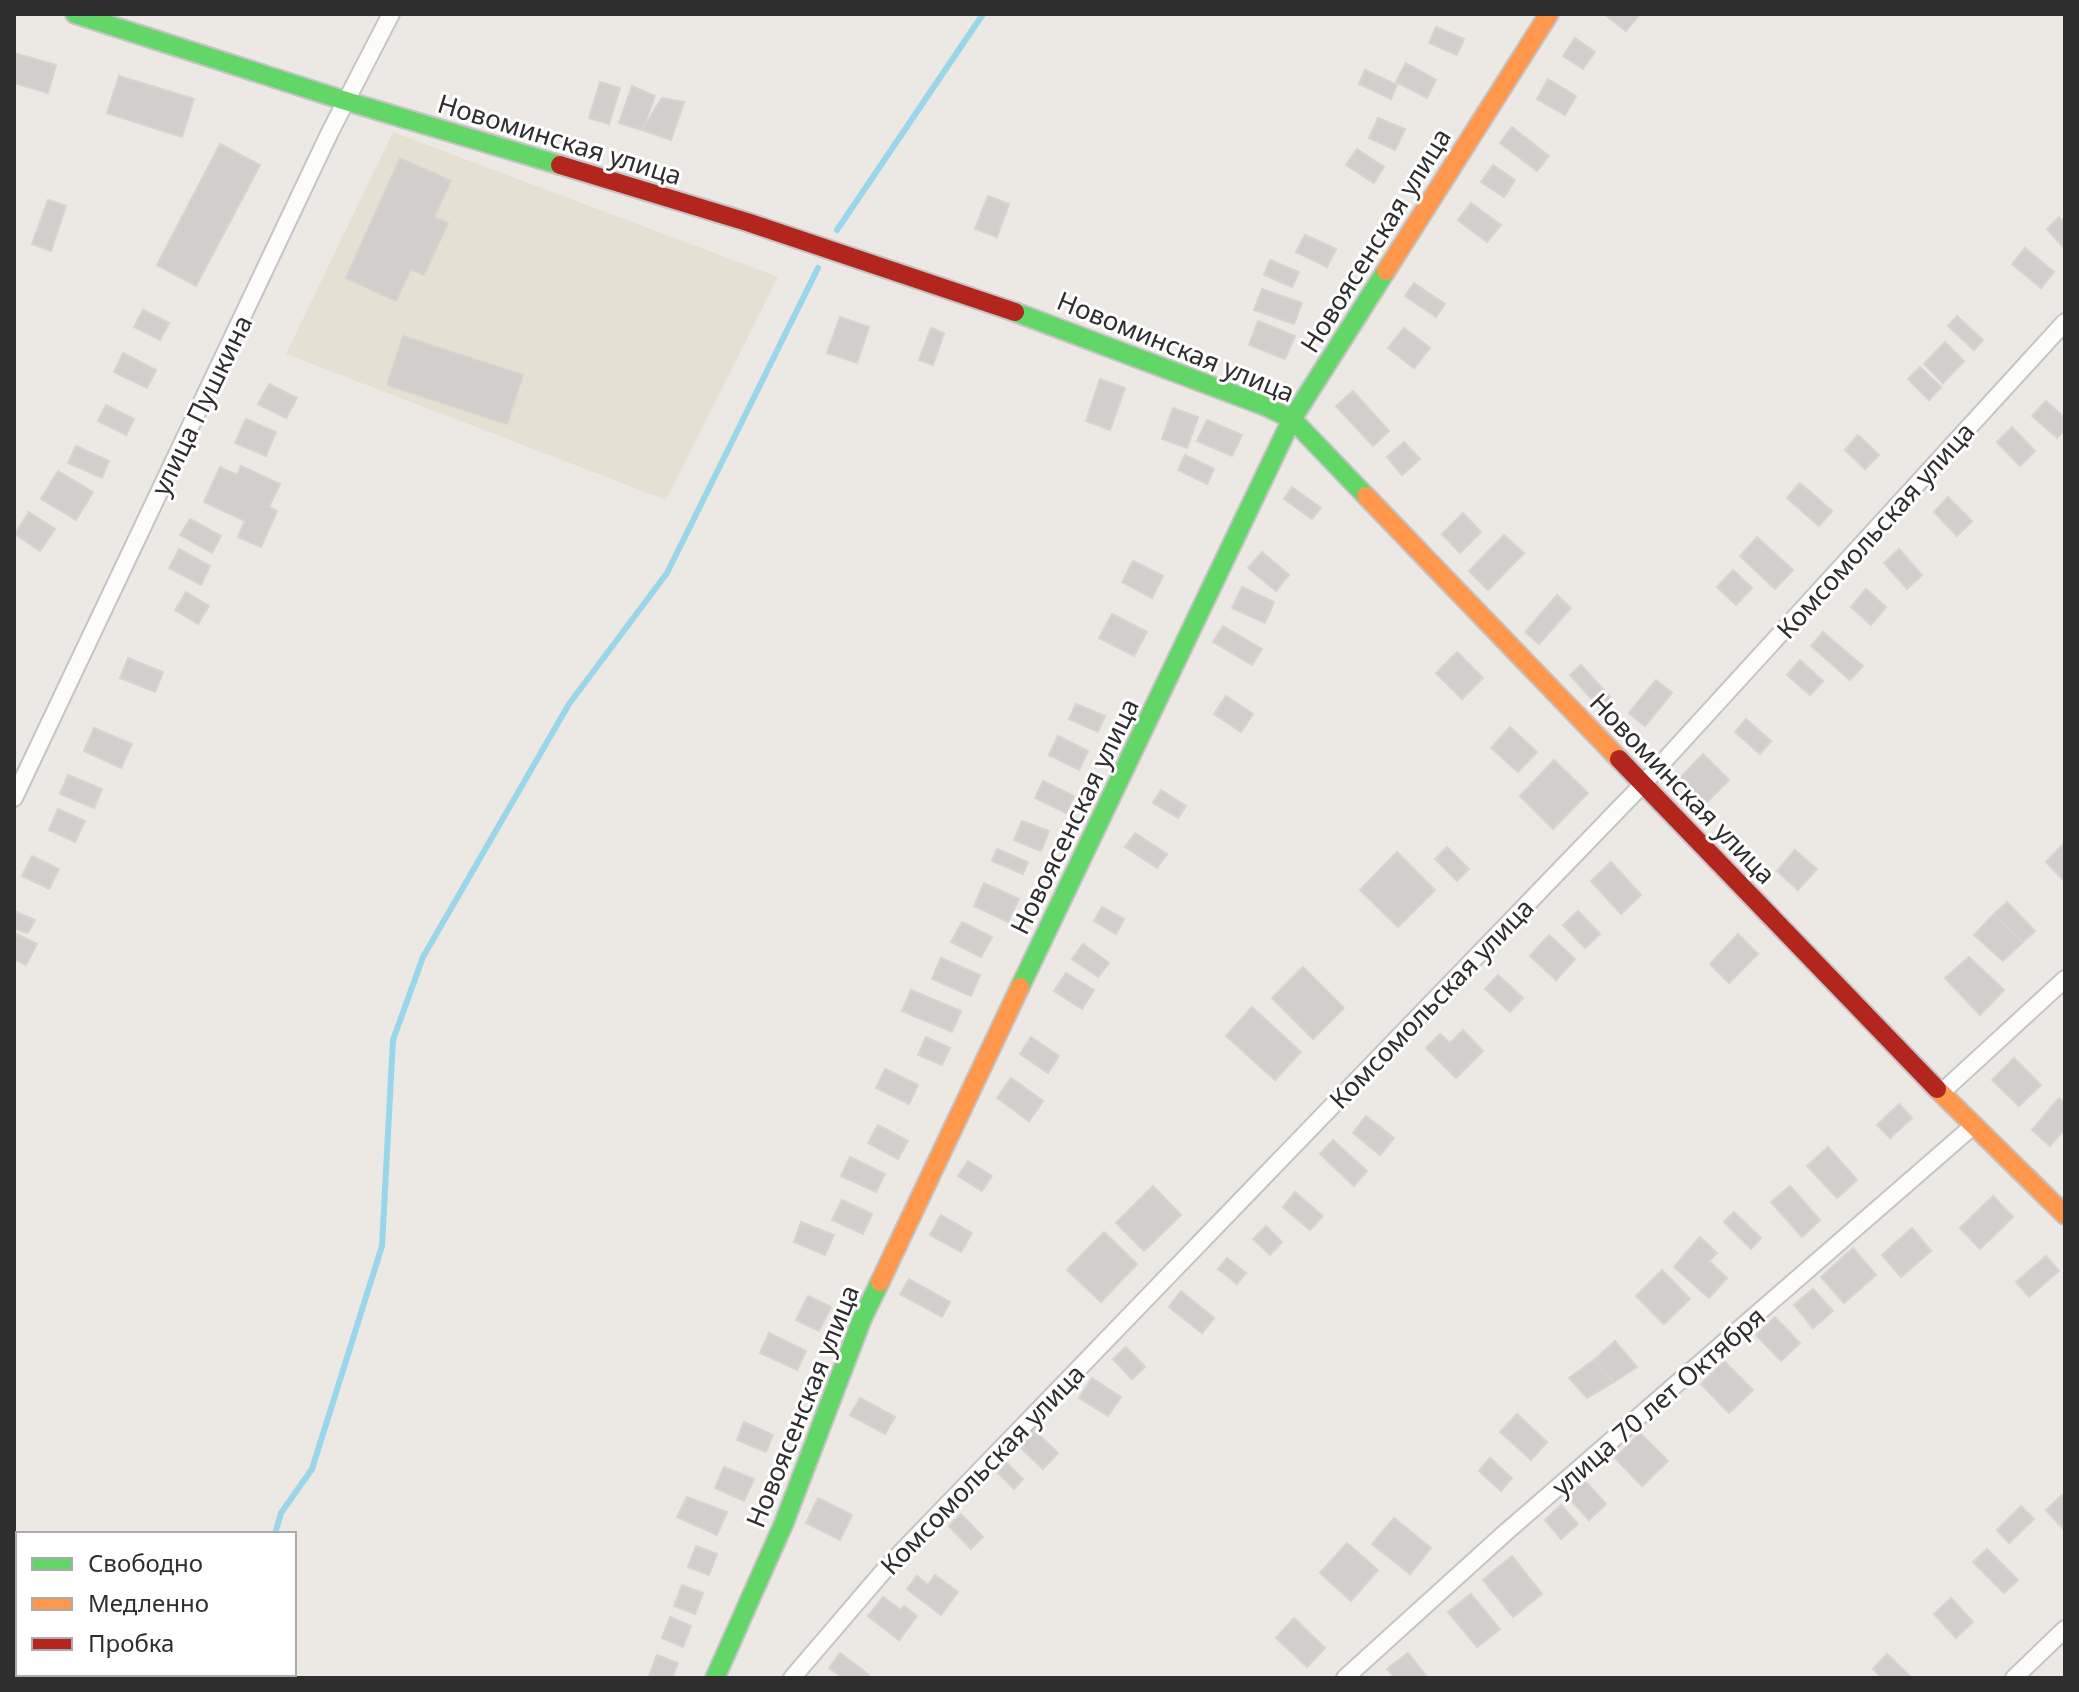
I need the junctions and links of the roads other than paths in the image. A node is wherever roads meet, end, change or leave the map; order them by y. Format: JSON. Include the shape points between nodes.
{"nodes":[{"id":1,"x":75,"y":14,"type":"edge"},
{"id":2,"x":391,"y":14,"type":"edge"},
{"id":3,"x":1549,"y":14,"type":"edge"},
{"id":4,"x":346,"y":101,"type":"junction"},
{"id":5,"x":2065,"y":322,"type":"edge"},
{"id":6,"x":1292,"y":419,"type":"junction"},
{"id":7,"x":1643,"y":784,"type":"junction"},
{"id":8,"x":14,"y":798,"type":"edge"},
{"id":9,"x":2065,"y":979,"type":"edge"},
{"id":10,"x":1942,"y":1092,"type":"junction"},
{"id":11,"x":1973,"y":1126,"type":"junction"},
{"id":12,"x":2065,"y":1215,"type":"edge"},
{"id":13,"x":2065,"y":1629,"type":"edge"},
{"id":14,"x":715,"y":1678,"type":"edge"},
{"id":15,"x":792,"y":1678,"type":"edge"},
{"id":16,"x":1345,"y":1678,"type":"edge"},
{"id":17,"x":2014,"y":1678,"type":"edge"}],
"edges":[{"from":1,"to":4,"type":"street","name":"Новоминская улица"},
{"from":2,"to":4,"type":"street","name":"улица Пушкина"},
{"from":3,"to":6,"type":"street","name":"Новоясенская улица"},
{"from":4,"to":6,"type":"street","name":"Новоминская улица","via":[[791,237],[1057,326]]},
{"from":4,"to":8,"type":"street","name":"улица Пушкина"},
{"from":5,"to":7,"type":"street","name":"Комсомольская улица"},
{"from":6,"to":7,"type":"street","name":"Новоминская улица"},
{"from":6,"to":14,"type":"street","name":"Новоясенская улица","via":[[862,1319],[784,1523]]},
{"from":7,"to":10,"type":"street","name":"Новоминская улица"},
{"from":7,"to":15,"type":"street","name":"Комсомольская улица","via":[[887,1567]]},
{"from":9,"to":10,"type":"street"},
{"from":10,"to":11,"type":"street","name":"Новоминская улица"},
{"from":11,"to":12,"type":"street","name":"Новоминская улица"},
{"from":11,"to":16,"type":"street","name":"улица 70 лет Октября"},
{"from":13,"to":17,"type":"street"}]}
